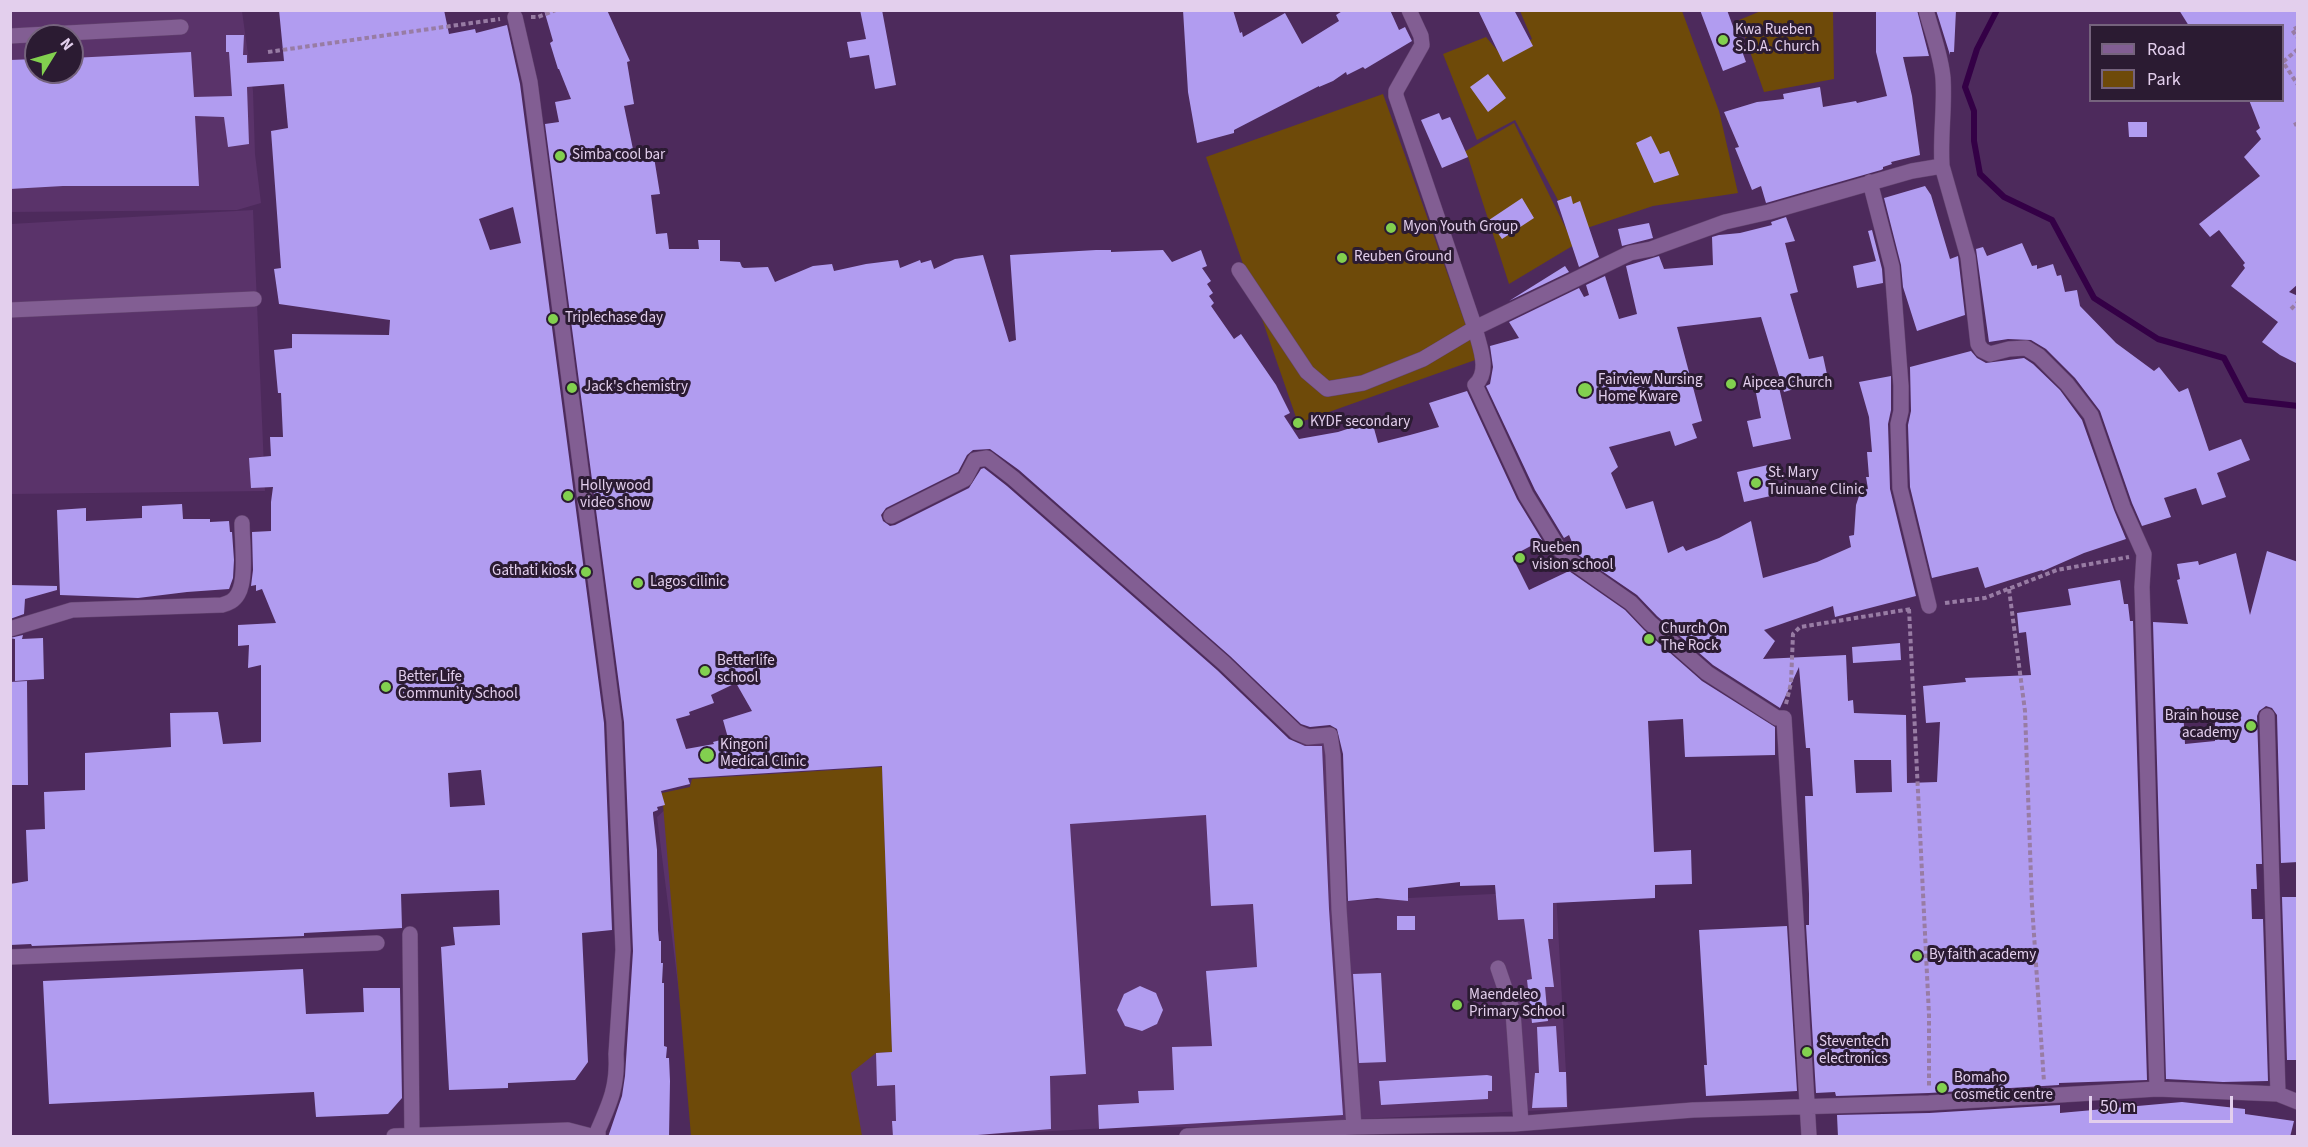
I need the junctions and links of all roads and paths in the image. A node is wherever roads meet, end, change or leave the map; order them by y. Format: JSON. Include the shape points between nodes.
{"nodes":[{"id":1,"x":556,"y":10,"type":"edge"},
{"id":2,"x":1409,"y":10,"type":"edge"},
{"id":3,"x":1926,"y":10,"type":"edge"},
{"id":4,"x":515,"y":17,"type":"joint"},
{"id":5,"x":538,"y":17,"type":"dead end"},
{"id":6,"x":181,"y":27,"type":"dead end"},
{"id":7,"x":2298,"y":27,"type":"edge"},
{"id":8,"x":10,"y":36,"type":"edge"},
{"id":9,"x":2298,"y":38,"type":"edge"},
{"id":10,"x":2298,"y":50,"type":"edge"},
{"id":11,"x":268,"y":52,"type":"dead end"},
{"id":12,"x":2284,"y":61,"type":"edge"},
{"id":13,"x":2284,"y":64,"type":"edge"},
{"id":14,"x":2298,"y":85,"type":"edge"},
{"id":15,"x":1942,"y":166,"type":"junction"},
{"id":16,"x":1870,"y":182,"type":"junction"},
{"id":17,"x":1239,"y":270,"type":"dead end"},
{"id":18,"x":254,"y":299,"type":"dead end"},
{"id":19,"x":2298,"y":302,"type":"edge"},
{"id":20,"x":2291,"y":309,"type":"dead end"},
{"id":21,"x":10,"y":310,"type":"edge"},
{"id":22,"x":1475,"y":328,"type":"junction"},
{"id":23,"x":891,"y":516,"type":"dead end"},
{"id":24,"x":242,"y":523,"type":"dead end"},
{"id":25,"x":2009,"y":589,"type":"dead end"},
{"id":26,"x":1929,"y":606,"type":"dead end"},
{"id":27,"x":1909,"y":609,"type":"dead end"},
{"id":28,"x":10,"y":629,"type":"edge"},
{"id":29,"x":2267,"y":716,"type":"dead end"},
{"id":30,"x":410,"y":934,"type":"dead end"},
{"id":31,"x":376,"y":943,"type":"dead end"},
{"id":32,"x":10,"y":957,"type":"edge"},
{"id":33,"x":1498,"y":968,"type":"dead end"},
{"id":34,"x":2157,"y":1089,"type":"junction"},
{"id":35,"x":2278,"y":1094,"type":"junction"},
{"id":36,"x":2045,"y":1096,"type":"junction"},
{"id":37,"x":1929,"y":1102,"type":"junction"},
{"id":38,"x":2298,"y":1102,"type":"edge"},
{"id":39,"x":1808,"y":1108,"type":"junction"},
{"id":40,"x":1521,"y":1123,"type":"junction"},
{"id":41,"x":1354,"y":1126,"type":"junction"},
{"id":42,"x":412,"y":1136,"type":"edge"},
{"id":43,"x":394,"y":1137,"type":"edge"},
{"id":44,"x":591,"y":1137,"type":"edge"},
{"id":45,"x":598,"y":1137,"type":"edge"},
{"id":46,"x":1187,"y":1137,"type":"edge"},
{"id":47,"x":1809,"y":1137,"type":"edge"}],
"edges":[{"from":1,"to":5,"type":"path"},
{"from":2,"to":22,"type":"street","via":[[1422,45],[1396,96]]},
{"from":3,"to":15,"type":"street","via":[[1943,78]]},
{"from":4,"to":11,"type":"path"},
{"from":4,"to":45,"type":"street","via":[[530,82],[614,722],[623,950],[614,1094]]},
{"from":6,"to":8,"type":"street"},
{"from":7,"to":9,"type":"path","via":[[2292,30]]},
{"from":10,"to":12,"type":"path"},
{"from":13,"to":14,"type":"path"},
{"from":15,"to":16,"type":"street"},
{"from":15,"to":34,"type":"street","via":[[1968,257],[1978,344],[1990,354],[2026,348],[2067,384],[2093,418],[2123,507],[2144,554]]},
{"from":16,"to":22,"type":"street","via":[[1630,253]]},
{"from":16,"to":26,"type":"street","via":[[1892,267],[1901,386],[1900,488]]},
{"from":17,"to":22,"type":"street","via":[[1307,372],[1327,389],[1363,383],[1423,359]]},
{"from":18,"to":21,"type":"street"},
{"from":19,"to":20,"type":"path"},
{"from":22,"to":39,"type":"street","via":[[1484,367],[1481,380],[1475,385],[1526,495],[1558,549],[1631,603],[1707,673],[1776,718],[1785,718]]},
{"from":23,"to":41,"type":"street","via":[[965,479],[975,460],[987,458],[1224,663],[1296,732],[1308,737],[1330,735]]},
{"from":24,"to":28,"type":"street","via":[[242,578],[232,601],[222,605],[72,610]]},
{"from":25,"to":36,"type":"path","via":[[2025,711],[2032,905]]},
{"from":27,"to":37,"type":"path","via":[[1929,1015]]},
{"from":29,"to":35,"type":"street"},
{"from":30,"to":42,"type":"street"},
{"from":31,"to":32,"type":"street"},
{"from":33,"to":40,"type":"street","via":[[1513,1012]]},
{"from":34,"to":35,"type":"street"},
{"from":34,"to":36,"type":"street"},
{"from":35,"to":38,"type":"street"},
{"from":36,"to":37,"type":"street"},
{"from":37,"to":39,"type":"street"},
{"from":39,"to":40,"type":"street","via":[[1694,1110]]},
{"from":39,"to":47,"type":"street"},
{"from":40,"to":41,"type":"street"},
{"from":41,"to":46,"type":"street"},
{"from":42,"to":43,"type":"street"},
{"from":42,"to":44,"type":"street","via":[[568,1130]]}]}
